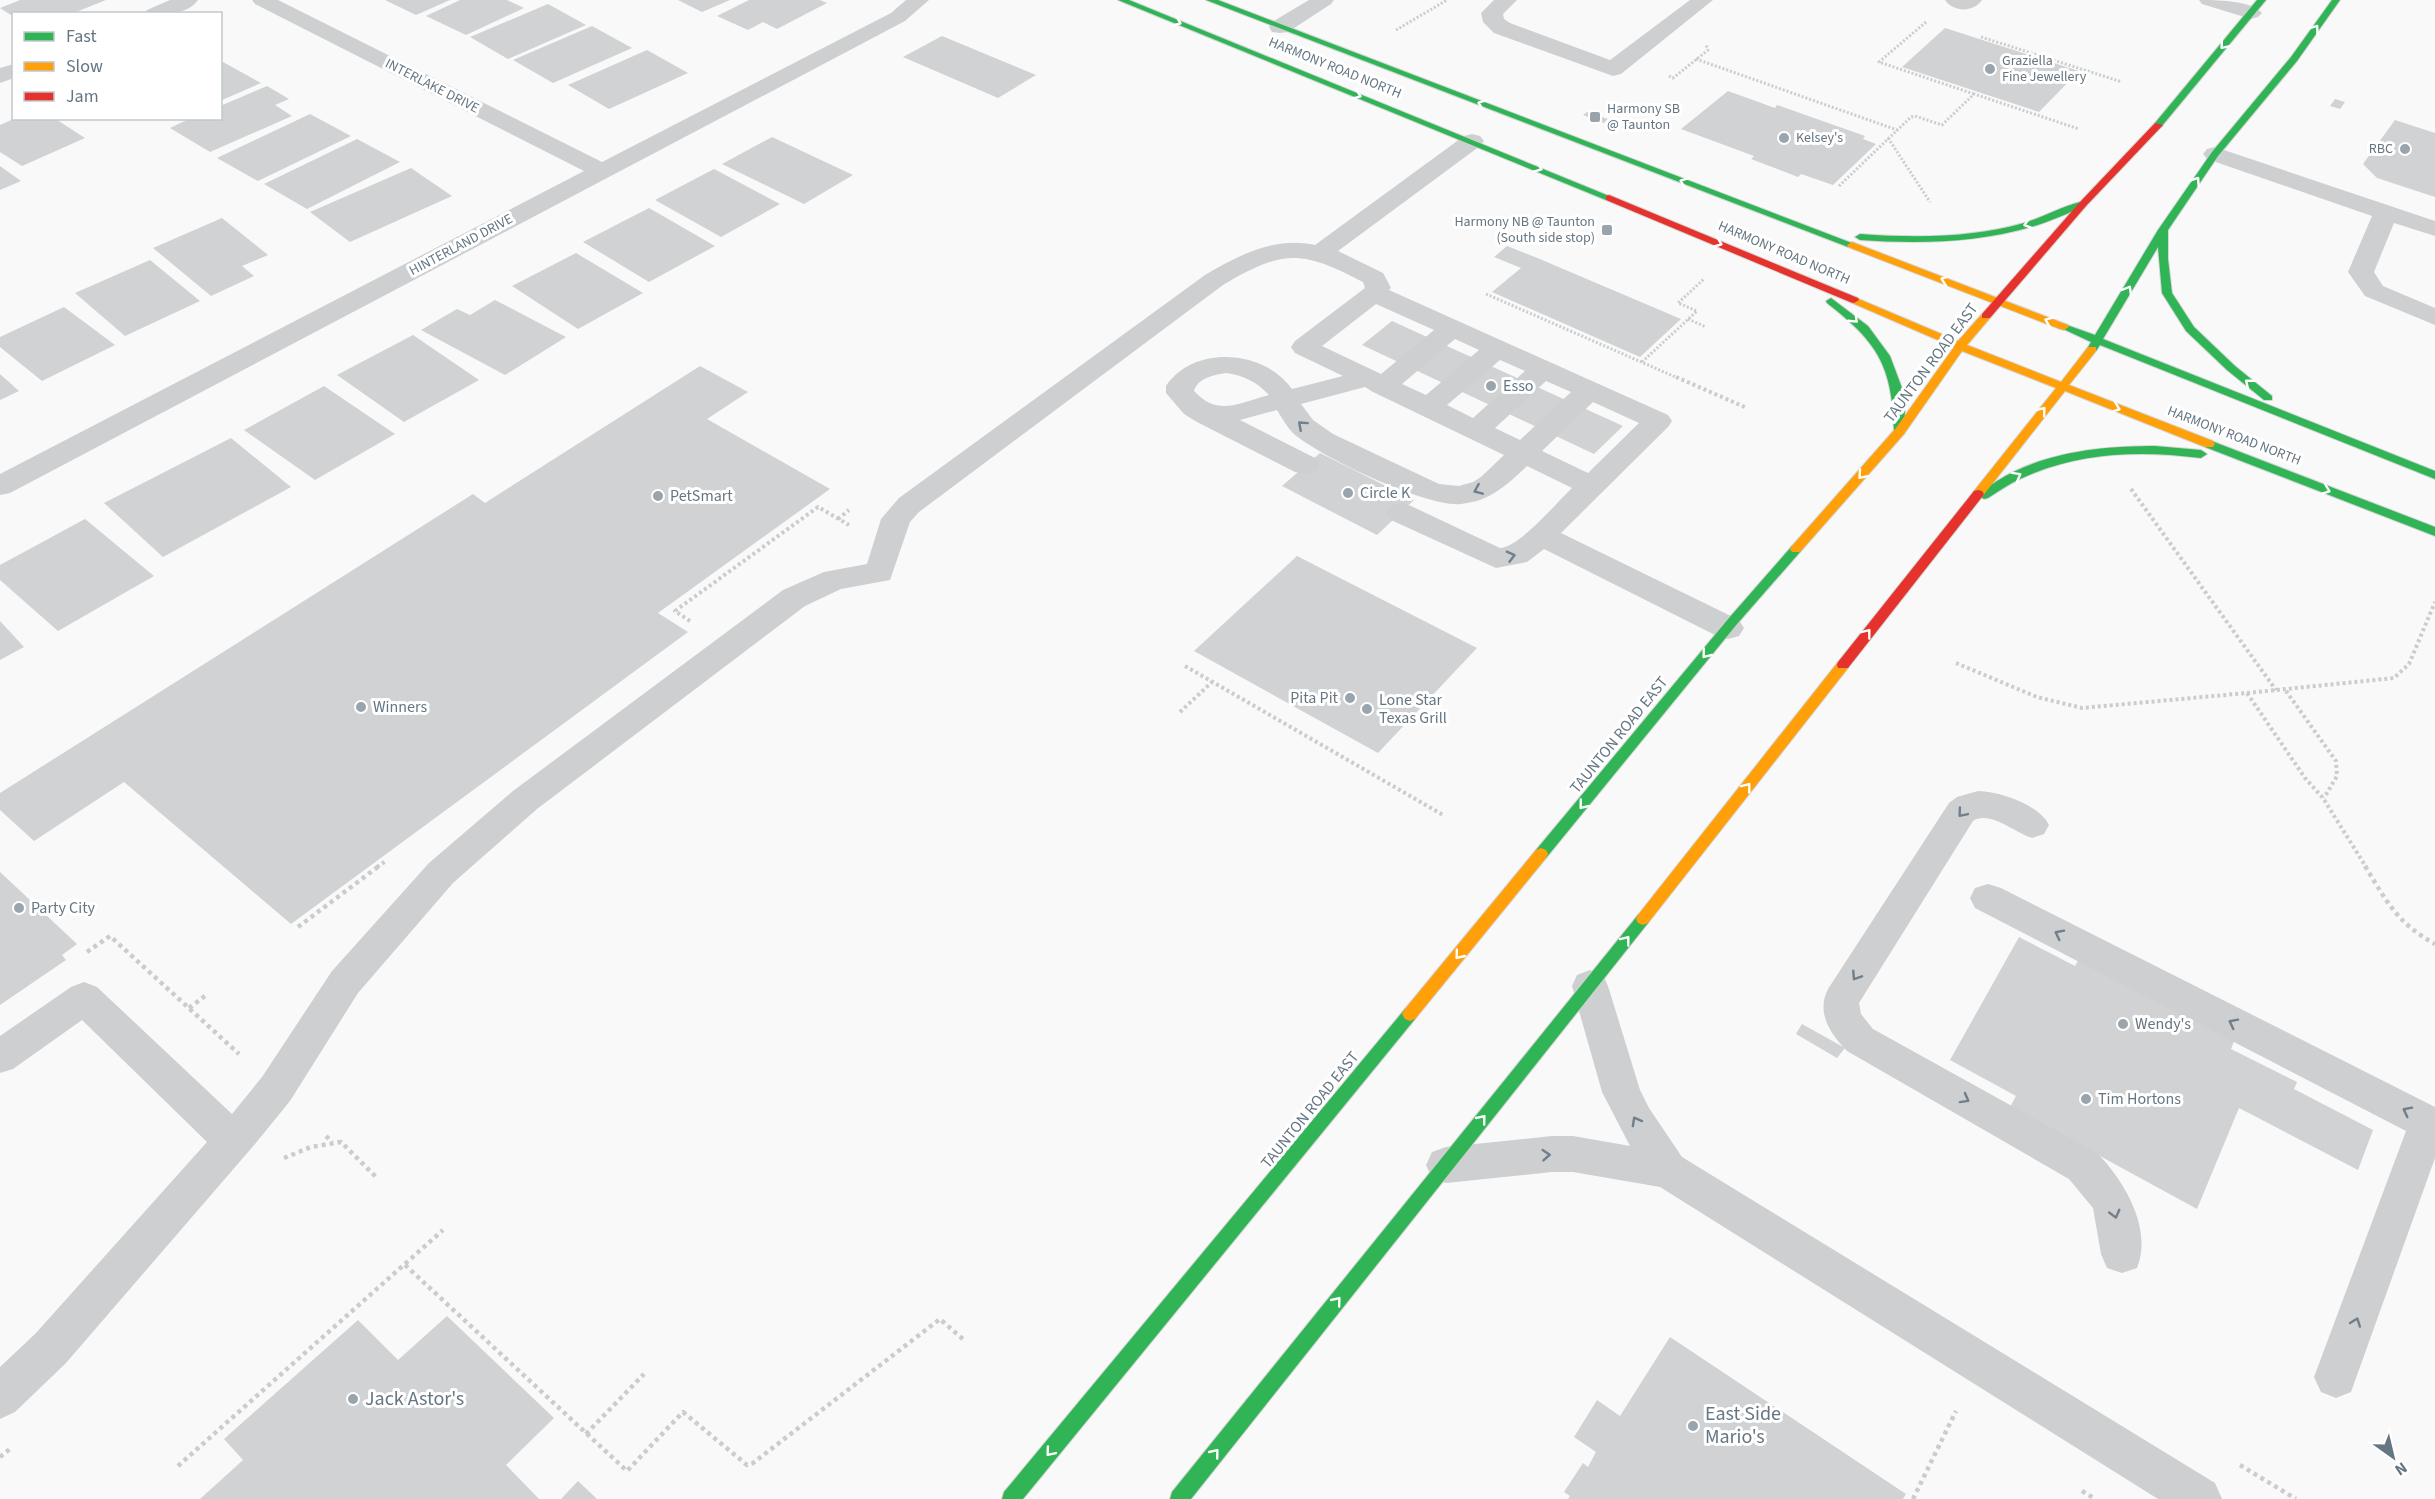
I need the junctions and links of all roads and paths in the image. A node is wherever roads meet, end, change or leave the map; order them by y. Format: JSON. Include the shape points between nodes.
{"nodes":[{"id":1,"x":188,"y":0,"type":"edge"},
{"id":2,"x":262,"y":0,"type":"edge"},
{"id":3,"x":919,"y":0,"type":"edge"},
{"id":4,"x":1122,"y":0,"type":"edge"},
{"id":5,"x":1210,"y":0,"type":"edge"},
{"id":6,"x":1324,"y":0,"type":"edge"},
{"id":7,"x":1447,"y":0,"type":"edge"},
{"id":8,"x":1703,"y":0,"type":"edge"},
{"id":9,"x":1955,"y":0,"type":"edge"},
{"id":10,"x":1972,"y":0,"type":"edge"},
{"id":11,"x":2209,"y":0,"type":"edge"},
{"id":12,"x":2336,"y":0,"type":"edge"},
{"id":13,"x":1499,"y":1,"type":"edge"},
{"id":14,"x":2257,"y":6,"type":"edge"},
{"id":15,"x":159,"y":12,"type":"edge"},
{"id":16,"x":1931,"y":21,"type":"dead end"},
{"id":17,"x":1280,"y":27,"type":"junction"},
{"id":18,"x":1386,"y":35,"type":"dead end"},
{"id":19,"x":1976,"y":35,"type":"dead end"},
{"id":20,"x":1705,"y":45,"type":"dead end"},
{"id":21,"x":1696,"y":59,"type":"junction"},
{"id":22,"x":1670,"y":76,"type":"dead end"},
{"id":23,"x":2122,"y":82,"type":"dead end"},
{"id":24,"x":1974,"y":94,"type":"junction"},
{"id":25,"x":1898,"y":129,"type":"junction"},
{"id":26,"x":2079,"y":129,"type":"dead end"},
{"id":27,"x":1888,"y":138,"type":"junction"},
{"id":28,"x":1472,"y":141,"type":"junction"},
{"id":29,"x":2215,"y":154,"type":"junction"},
{"id":30,"x":602,"y":171,"type":"junction"},
{"id":31,"x":1910,"y":171,"type":"dead end"},
{"id":32,"x":1839,"y":186,"type":"dead end"},
{"id":33,"x":2083,"y":204,"type":"junction"},
{"id":34,"x":2386,"y":212,"type":"junction"},
{"id":35,"x":2435,"y":229,"type":"edge"},
{"id":36,"x":2163,"y":230,"type":"junction"},
{"id":37,"x":1817,"y":233,"type":"junction"},
{"id":38,"x":1320,"y":253,"type":"junction"},
{"id":39,"x":1790,"y":272,"type":"junction"},
{"id":40,"x":1705,"y":279,"type":"dead end"},
{"id":41,"x":1374,"y":293,"type":"junction"},
{"id":42,"x":1486,"y":294,"type":"dead end"},
{"id":43,"x":1999,"y":301,"type":"junction"},
{"id":44,"x":2435,"y":317,"type":"edge"},
{"id":45,"x":1688,"y":319,"type":"junction"},
{"id":46,"x":1706,"y":327,"type":"dead end"},
{"id":47,"x":1453,"y":328,"type":"junction"},
{"id":48,"x":2099,"y":340,"type":"junction"},
{"id":49,"x":1960,"y":346,"type":"junction"},
{"id":50,"x":1497,"y":348,"type":"junction"},
{"id":51,"x":1642,"y":362,"type":"junction"},
{"id":52,"x":1543,"y":369,"type":"junction"},
{"id":53,"x":1376,"y":382,"type":"junction"},
{"id":54,"x":2062,"y":387,"type":"junction"},
{"id":55,"x":1589,"y":390,"type":"junction"},
{"id":56,"x":1283,"y":400,"type":"junction"},
{"id":57,"x":1429,"y":407,"type":"junction"},
{"id":58,"x":1747,"y":408,"type":"dead end"},
{"id":59,"x":1207,"y":416,"type":"junction"},
{"id":60,"x":2295,"y":420,"type":"junction"},
{"id":61,"x":1476,"y":430,"type":"junction"},
{"id":62,"x":1900,"y":431,"type":"junction"},
{"id":63,"x":1523,"y":453,"type":"junction"},
{"id":64,"x":1305,"y":465,"type":"dead end"},
{"id":65,"x":2272,"y":468,"type":"junction"},
{"id":66,"x":2435,"y":475,"type":"edge"},
{"id":67,"x":2126,"y":481,"type":"dead end"},
{"id":68,"x":0,"y":486,"type":"edge"},
{"id":69,"x":1592,"y":486,"type":"junction"},
{"id":70,"x":1967,"y":506,"type":"junction"},
{"id":71,"x":849,"y":510,"type":"dead end"},
{"id":72,"x":1401,"y":513,"type":"dead end"},
{"id":73,"x":838,"y":519,"type":"dead end"},
{"id":74,"x":2435,"y":532,"type":"edge"},
{"id":75,"x":1541,"y":535,"type":"junction"},
{"id":76,"x":2435,"y":602,"type":"edge"},
{"id":77,"x":1728,"y":628,"type":"junction"},
{"id":78,"x":1956,"y":663,"type":"dead end"},
{"id":79,"x":1185,"y":666,"type":"dead end"},
{"id":80,"x":1212,"y":682,"type":"junction"},
{"id":81,"x":2276,"y":690,"type":"junction"},
{"id":82,"x":2286,"y":690,"type":"junction"},
{"id":83,"x":2247,"y":693,"type":"junction"},
{"id":84,"x":1180,"y":712,"type":"dead end"},
{"id":85,"x":2324,"y":798,"type":"junction"},
{"id":86,"x":1443,"y":816,"type":"dead end"},
{"id":87,"x":2032,"y":825,"type":"dead end"},
{"id":88,"x":1988,"y":898,"type":"dead end"},
{"id":89,"x":2435,"y":944,"type":"edge"},
{"id":90,"x":1590,"y":986,"type":"junction"},
{"id":91,"x":205,"y":996,"type":"dead end"},
{"id":92,"x":189,"y":1008,"type":"dead end"},
{"id":93,"x":0,"y":1058,"type":"edge"},
{"id":94,"x":326,"y":1136,"type":"dead end"},
{"id":95,"x":233,"y":1141,"type":"junction"},
{"id":96,"x":332,"y":1143,"type":"dead end"},
{"id":97,"x":1446,"y":1165,"type":"junction"},
{"id":98,"x":1668,"y":1170,"type":"junction"},
{"id":99,"x":443,"y":1230,"type":"dead end"},
{"id":100,"x":2122,"y":1254,"type":"dead end"},
{"id":101,"x":405,"y":1265,"type":"junction"},
{"id":102,"x":964,"y":1341,"type":"dead end"},
{"id":103,"x":644,"y":1374,"type":"dead end"},
{"id":104,"x":2336,"y":1377,"type":"dead end"},
{"id":105,"x":0,"y":1397,"type":"edge"},
{"id":106,"x":1956,"y":1411,"type":"dead end"},
{"id":107,"x":586,"y":1434,"type":"junction"},
{"id":108,"x":178,"y":1466,"type":"dead end"},
{"id":109,"x":1011,"y":1499,"type":"edge"},
{"id":110,"x":1179,"y":1499,"type":"edge"},
{"id":111,"x":1913,"y":1499,"type":"edge"},
{"id":112,"x":2199,"y":1499,"type":"edge"}],
"edges":[{"from":1,"to":15,"type":"street"},
{"from":2,"to":30,"type":"street","name":"INTERLAKE DRIVE"},
{"from":3,"to":30,"type":"street","name":"HINTERLAND DRIVE","via":[[898,18]]},
{"from":4,"to":28,"type":"main road","name":"HARMONY ROAD NORTH","one_way":true},
{"from":5,"to":17,"type":"main road","name":"HARMONY ROAD NORTH"},
{"from":6,"to":17,"type":"street"},
{"from":7,"to":18,"type":"path"},
{"from":8,"to":13,"type":"street","via":[[1613,69],[1502,28],[1492,13]]},
{"from":9,"to":10,"type":"street","via":[[1968,4]]},
{"from":11,"to":14,"type":"street"},
{"from":29,"to":12,"type":"main road","one_way":true,"via":[[2294,59]]},
{"from":14,"to":33,"type":"main road","name":"TAUNTON ROAD EAST","one_way":true,"via":[[2149,135]]},
{"from":16,"to":24,"type":"path","via":[[1879,62]]},
{"from":37,"to":17,"type":"main road","name":"HARMONY ROAD NORTH","one_way":true},
{"from":19,"to":23,"type":"path"},
{"from":20,"to":21,"type":"path","via":[[1708,50]]},
{"from":21,"to":22,"type":"path","via":[[1673,78]]},
{"from":21,"to":25,"type":"path"},
{"from":24,"to":25,"type":"path","via":[[1942,125],[1913,116]]},
{"from":24,"to":26,"type":"path"},
{"from":25,"to":27,"type":"path"},
{"from":27,"to":31,"type":"path"},
{"from":27,"to":32,"type":"path"},
{"from":28,"to":38,"type":"street"},
{"from":28,"to":39,"type":"main road","name":"HARMONY ROAD NORTH","one_way":true},
{"from":29,"to":34,"type":"street"},
{"from":36,"to":29,"type":"main road","one_way":true},
{"from":30,"to":68,"type":"street","name":"HINTERLAND DRIVE"},
{"from":33,"to":37,"type":"main road","one_way":true,"via":[[2023,226],[1956,237],[1902,241]]},
{"from":33,"to":43,"type":"main road","name":"TAUNTON ROAD EAST"},
{"from":34,"to":35,"type":"street"},
{"from":34,"to":44,"type":"street","via":[[2361,272],[2374,291]]},
{"from":48,"to":36,"type":"main road","one_way":true},
{"from":60,"to":36,"type":"main road","one_way":true,"via":[[2190,329],[2167,293]]},
{"from":43,"to":37,"type":"main road","name":"HARMONY ROAD NORTH","one_way":true},
{"from":38,"to":41,"type":"street","via":[[1374,279],[1378,288]]},
{"from":38,"to":95,"type":"street","via":[[1298,248],[1274,251],[1214,280],[909,506],[896,519],[879,573],[836,579],[794,598],[495,824],[434,881],[351,974],[276,1089]]},
{"from":39,"to":49,"type":"main road","name":"HARMONY ROAD NORTH"},
{"from":39,"to":62,"type":"main road","one_way":true,"via":[[1844,310],[1878,342],[1896,373]]},
{"from":40,"to":45,"type":"path","via":[[1678,303],[1697,311]]},
{"from":41,"to":47,"type":"street"},
{"from":41,"to":53,"type":"street","via":[[1304,348]]},
{"from":42,"to":51,"type":"path"},
{"from":48,"to":43,"type":"main road","name":"HARMONY ROAD NORTH","one_way":true},
{"from":43,"to":49,"type":"main road","name":"TAUNTON ROAD EAST"},
{"from":45,"to":46,"type":"path"},
{"from":45,"to":51,"type":"path"},
{"from":47,"to":50,"type":"street"},
{"from":47,"to":53,"type":"street"},
{"from":48,"to":54,"type":"main road"},
{"from":48,"to":60,"type":"main road","name":"HARMONY ROAD NORTH"},
{"from":49,"to":54,"type":"main road","name":"HARMONY ROAD NORTH"},
{"from":49,"to":62,"type":"main road","name":"TAUNTON ROAD EAST"},
{"from":50,"to":52,"type":"street"},
{"from":50,"to":57,"type":"street"},
{"from":51,"to":58,"type":"path"},
{"from":52,"to":55,"type":"street"},
{"from":52,"to":61,"type":"street"},
{"from":53,"to":56,"type":"street"},
{"from":53,"to":57,"type":"street"},
{"from":54,"to":65,"type":"main road","name":"HARMONY ROAD NORTH","one_way":true},
{"from":70,"to":54,"type":"main road","one_way":true},
{"from":55,"to":63,"type":"street"},
{"from":55,"to":69,"type":"street","via":[[1658,421]]},
{"from":56,"to":59,"type":"street","via":[[1227,415]]},
{"from":56,"to":59,"type":"street","via":[[1274,385],[1259,375],[1245,368],[1217,366],[1194,373],[1179,386],[1185,400]]},
{"from":63,"to":56,"type":"street","one_way":true,"via":[[1482,490],[1454,497],[1439,496],[1308,431]]},
{"from":57,"to":61,"type":"street"},
{"from":59,"to":64,"type":"street"},
{"from":60,"to":66,"type":"main road","name":"HARMONY ROAD NORTH"},
{"from":61,"to":63,"type":"street"},
{"from":62,"to":77,"type":"main road","name":"TAUNTON ROAD EAST","one_way":true},
{"from":63,"to":69,"type":"street"},
{"from":70,"to":65,"type":"main road","one_way":true,"via":[[2022,472],[2088,452],[2168,448]]},
{"from":65,"to":74,"type":"main road","name":"HARMONY ROAD NORTH","one_way":true},
{"from":67,"to":81,"type":"path"},
{"from":69,"to":75,"type":"street"},
{"from":90,"to":70,"type":"main road","one_way":true},
{"from":71,"to":73,"type":"path"},
{"from":72,"to":75,"type":"street","one_way":true,"via":[[1496,558],[1506,559],[1524,552]]},
{"from":75,"to":77,"type":"street"},
{"from":76,"to":82,"type":"path","via":[[2409,664],[2394,678]]},
{"from":77,"to":109,"type":"main road","name":"TAUNTON ROAD EAST","one_way":true},
{"from":78,"to":83,"type":"path","via":[[2037,697],[2082,708]]},
{"from":79,"to":80,"type":"path"},
{"from":80,"to":84,"type":"path"},
{"from":80,"to":86,"type":"path"},
{"from":81,"to":82,"type":"path"},
{"from":81,"to":83,"type":"path"},
{"from":82,"to":85,"type":"path","via":[[2336,761],[2337,777]]},
{"from":83,"to":85,"type":"path","via":[[2305,778]]},
{"from":85,"to":89,"type":"path","via":[[2393,912],[2413,932]]},
{"from":87,"to":100,"type":"street","one_way":true,"via":[[1982,802],[1970,804],[1961,812],[1841,1000],[1840,1008],[1847,1025],[1860,1040],[2083,1166],[2110,1198]]},
{"from":104,"to":88,"type":"street","one_way":true,"via":[[2428,1123]]},
{"from":97,"to":90,"type":"main road","one_way":true},
{"from":98,"to":90,"type":"street","one_way":true,"via":[[1621,1092]]},
{"from":91,"to":92,"type":"path"},
{"from":93,"to":95,"type":"street","via":[[84,998]]},
{"from":94,"to":96,"type":"path"},
{"from":95,"to":105,"type":"street","via":[[51,1348]]},
{"from":97,"to":98,"type":"street","one_way":true,"via":[[1573,1154]]},
{"from":110,"to":97,"type":"main road","one_way":true},
{"from":98,"to":112,"type":"street"},
{"from":99,"to":101,"type":"path"},
{"from":101,"to":107,"type":"path"},
{"from":101,"to":108,"type":"path"},
{"from":102,"to":107,"type":"path","via":[[940,1319],[747,1465],[683,1412],[627,1471]]},
{"from":103,"to":107,"type":"path"},
{"from":106,"to":111,"type":"path"}]}
